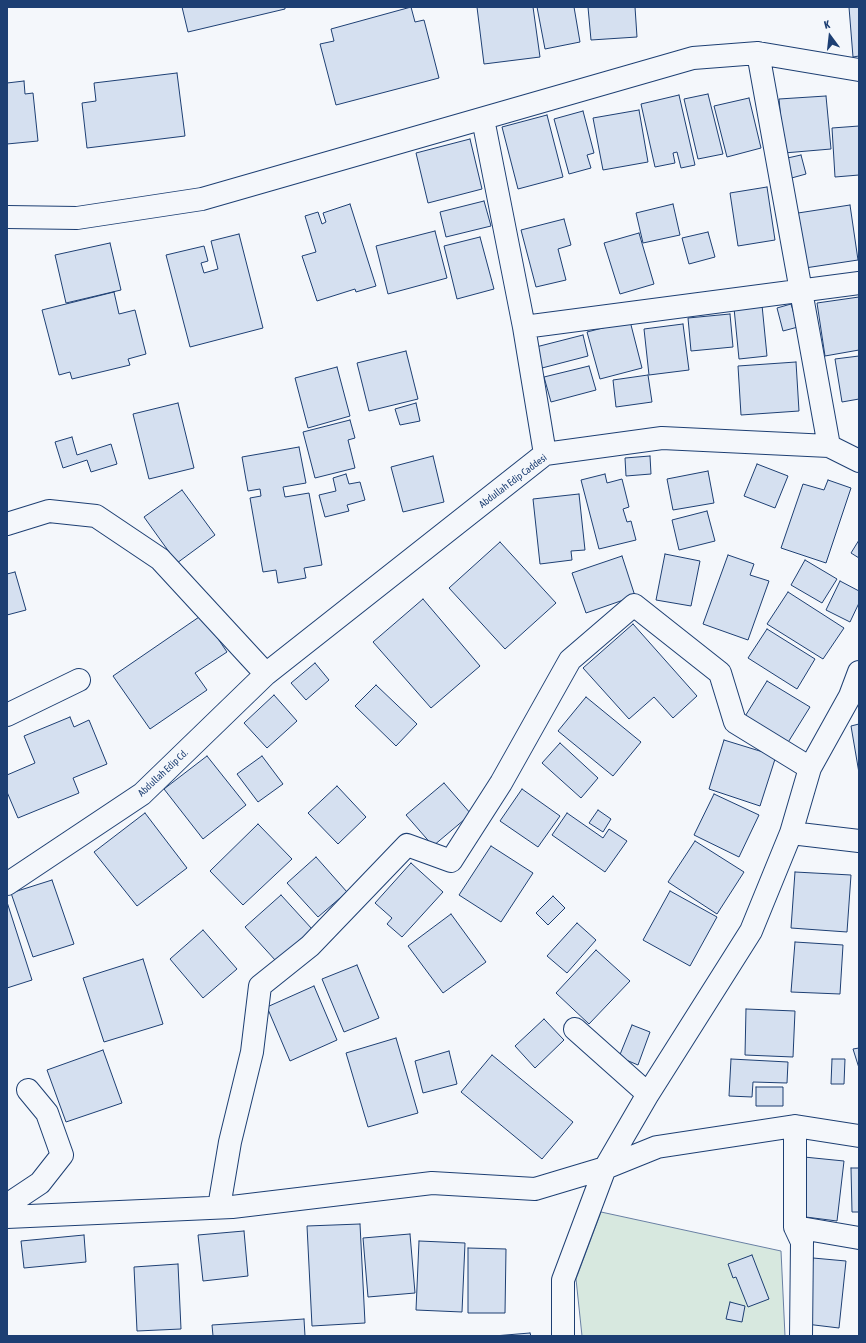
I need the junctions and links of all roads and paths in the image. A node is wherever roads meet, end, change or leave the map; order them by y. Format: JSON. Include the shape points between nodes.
{"nodes":[{"id":1,"x":758,"y":53,"type":"junction"},
{"id":2,"x":859,"y":70,"type":"edge"},
{"id":3,"x":483,"y":119,"type":"junction"},
{"id":4,"x":7,"y":217,"type":"edge"},
{"id":5,"x":859,"y":282,"type":"edge"},
{"id":6,"x":801,"y":289,"type":"junction"},
{"id":7,"x":524,"y":327,"type":"junction"},
{"id":8,"x":829,"y":446,"type":"junction"},
{"id":9,"x":545,"y":454,"type":"junction"},
{"id":10,"x":859,"y":461,"type":"edge"},
{"id":11,"x":7,"y":524,"type":"edge"},
{"id":12,"x":859,"y":672,"type":"edge"},
{"id":13,"x":266,"y":674,"type":"junction"},
{"id":14,"x":79,"y":680,"type":"dead end"},
{"id":15,"x":855,"y":696,"type":"edge"},
{"id":16,"x":7,"y":715,"type":"edge"},
{"id":17,"x":810,"y":768,"type":"junction"},
{"id":18,"x":791,"y":834,"type":"junction"},
{"id":19,"x":859,"y":841,"type":"edge"},
{"id":20,"x":7,"y":884,"type":"edge"},
{"id":21,"x":575,"y":1029,"type":"dead end"},
{"id":22,"x":28,"y":1090,"type":"dead end"},
{"id":23,"x":648,"y":1094,"type":"junction"},
{"id":24,"x":795,"y":1126,"type":"junction"},
{"id":25,"x":859,"y":1136,"type":"edge"},
{"id":26,"x":605,"y":1168,"type":"junction"},
{"id":27,"x":7,"y":1205,"type":"edge"},
{"id":28,"x":219,"y":1208,"type":"junction"},
{"id":29,"x":7,"y":1217,"type":"edge"},
{"id":30,"x":795,"y":1227,"type":"junction"},
{"id":31,"x":859,"y":1238,"type":"edge"},
{"id":32,"x":563,"y":1336,"type":"edge"},
{"id":33,"x":800,"y":1336,"type":"edge"}],
"edges":[{"from":1,"to":2,"type":"street"},
{"from":1,"to":3,"type":"street","via":[[693,58]]},
{"from":1,"to":6,"type":"street"},
{"from":3,"to":4,"type":"street","via":[[202,199],[77,218]]},
{"from":3,"to":7,"type":"street"},
{"from":5,"to":6,"type":"street"},
{"from":6,"to":7,"type":"street"},
{"from":6,"to":8,"type":"street"},
{"from":7,"to":9,"type":"street"},
{"from":8,"to":9,"type":"street","name":"Abdullah Edip Caddesi","via":[[662,438]]},
{"from":8,"to":10,"type":"street","name":"Abdullah Edip Caddesi"},
{"from":9,"to":13,"type":"street","name":"Abdullah Edip Caddesi"},
{"from":11,"to":13,"type":"street","via":[[48,511],[96,516],[160,559]]},
{"from":12,"to":15,"type":"street"},
{"from":13,"to":20,"type":"street","name":"Abdullah Edip Cd.","via":[[142,794]]},
{"from":14,"to":16,"type":"street"},
{"from":15,"to":17,"type":"street"},
{"from":17,"to":18,"type":"street"},
{"from":17,"to":28,"type":"street","via":[[735,722],[720,673],[634,606],[570,660],[500,783],[451,861],[407,845],[310,946],[260,986],[252,1052],[230,1142]]},
{"from":18,"to":19,"type":"street"},
{"from":18,"to":23,"type":"street","via":[[751,930]]},
{"from":21,"to":23,"type":"street"},
{"from":22,"to":27,"type":"street","via":[[47,1113],[62,1155],[40,1183]]},
{"from":23,"to":26,"type":"street"},
{"from":24,"to":25,"type":"street"},
{"from":24,"to":26,"type":"street","via":[[657,1147]]},
{"from":24,"to":30,"type":"street"},
{"from":26,"to":28,"type":"street","via":[[535,1189],[432,1183]]},
{"from":26,"to":32,"type":"street","via":[[563,1280]]},
{"from":28,"to":29,"type":"street"},
{"from":30,"to":31,"type":"street"},
{"from":30,"to":33,"type":"street","via":[[802,1242]]}]}
